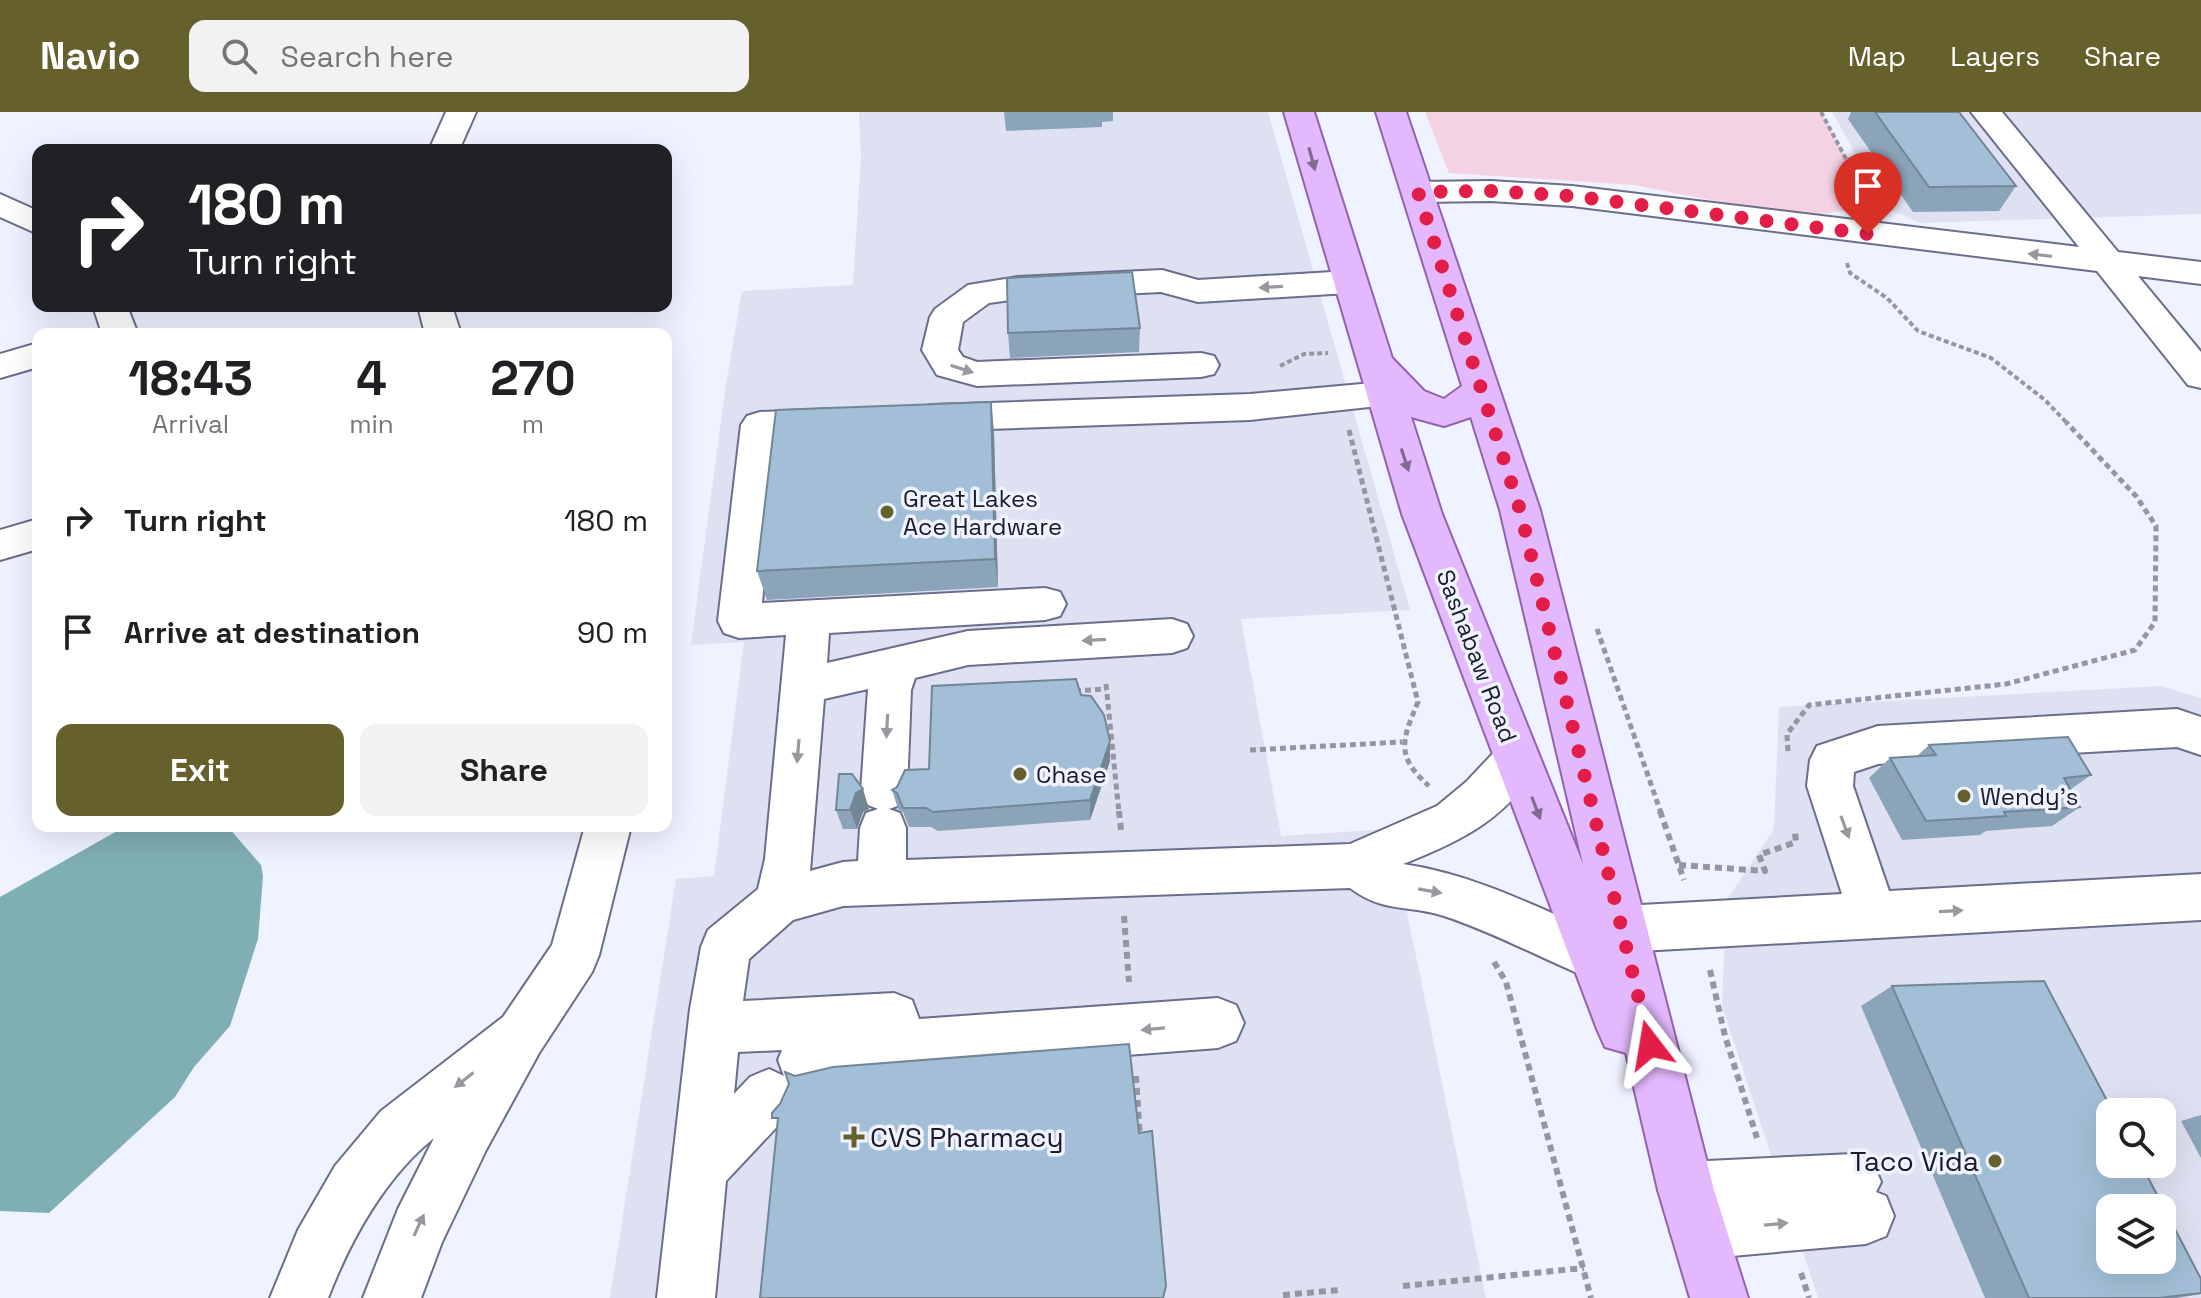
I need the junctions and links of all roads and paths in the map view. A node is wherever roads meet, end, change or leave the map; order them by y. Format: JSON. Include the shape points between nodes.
{"nodes":[{"id":1,"x":461,"y":112,"type":"edge"},
{"id":2,"x":1299,"y":112,"type":"edge"},
{"id":3,"x":1391,"y":112,"type":"edge"},
{"id":4,"x":1821,"y":112,"type":"edge"},
{"id":5,"x":1986,"y":112,"type":"edge"},
{"id":6,"x":447,"y":144,"type":"edge"},
{"id":7,"x":1418,"y":192,"type":"junction"},
{"id":8,"x":0,"y":204,"type":"edge"},
{"id":9,"x":32,"y":221,"type":"edge"},
{"id":10,"x":1843,"y":244,"type":"junction"},
{"id":11,"x":2109,"y":263,"type":"junction"},
{"id":12,"x":2201,"y":273,"type":"edge"},
{"id":13,"x":1349,"y":282,"type":"junction"},
{"id":14,"x":2134,"y":293,"type":"junction"},
{"id":15,"x":2201,"y":300,"type":"edge"},
{"id":16,"x":1328,"y":353,"type":"dead end"},
{"id":17,"x":32,"y":357,"type":"edge"},
{"id":18,"x":1201,"y":365,"type":"dead end"},
{"id":19,"x":0,"y":366,"type":"edge"},
{"id":20,"x":1266,"y":367,"type":"dead end"},
{"id":21,"x":2201,"y":376,"type":"edge"},
{"id":22,"x":1378,"y":377,"type":"junction"},
{"id":23,"x":1482,"y":389,"type":"junction"},
{"id":24,"x":32,"y":536,"type":"edge"},
{"id":25,"x":0,"y":545,"type":"edge"},
{"id":26,"x":1045,"y":604,"type":"dead end"},
{"id":27,"x":809,"y":617,"type":"junction"},
{"id":28,"x":1172,"y":636,"type":"dead end"},
{"id":29,"x":899,"y":662,"type":"junction"},
{"id":30,"x":803,"y":686,"type":"junction"},
{"id":31,"x":1059,"y":692,"type":"edge"},
{"id":32,"x":2201,"y":719,"type":"edge"},
{"id":33,"x":2201,"y":736,"type":"edge"},
{"id":34,"x":1402,"y":742,"type":"dead end"},
{"id":35,"x":1250,"y":750,"type":"dead end"},
{"id":36,"x":1124,"y":757,"type":"dead end"},
{"id":37,"x":1113,"y":758,"type":"junction"},
{"id":38,"x":1517,"y":759,"type":"junction"},
{"id":39,"x":1811,"y":762,"type":"junction"},
{"id":40,"x":1795,"y":826,"type":"dead end"},
{"id":41,"x":606,"y":832,"type":"edge"},
{"id":42,"x":1121,"y":833,"type":"dead end"},
{"id":43,"x":1679,"y":865,"type":"dead end"},
{"id":44,"x":1358,"y":866,"type":"junction"},
{"id":45,"x":881,"y":882,"type":"junction"},
{"id":46,"x":2201,"y":897,"type":"edge"},
{"id":47,"x":779,"y":902,"type":"junction"},
{"id":48,"x":1873,"y":915,"type":"junction"},
{"id":49,"x":1700,"y":925,"type":"junction"},
{"id":50,"x":1608,"y":943,"type":"junction"},
{"id":51,"x":1218,"y":1023,"type":"dead end"},
{"id":52,"x":714,"y":1028,"type":"junction"},
{"id":53,"x":1087,"y":1033,"type":"junction"},
{"id":54,"x":521,"y":1035,"type":"junction"},
{"id":55,"x":700,"y":1168,"type":"junction"},
{"id":56,"x":1860,"y":1199,"type":"dead end"},
{"id":57,"x":1779,"y":1204,"type":"junction"},
{"id":58,"x":1692,"y":1211,"type":"junction"},
{"id":59,"x":1584,"y":1268,"type":"dead end"},
{"id":60,"x":1403,"y":1286,"type":"dead end"},
{"id":61,"x":1340,"y":1290,"type":"dead end"},
{"id":62,"x":1283,"y":1295,"type":"dead end"},
{"id":63,"x":299,"y":1298,"type":"edge"},
{"id":64,"x":392,"y":1298,"type":"edge"},
{"id":65,"x":686,"y":1298,"type":"edge"},
{"id":66,"x":1719,"y":1298,"type":"edge"},
{"id":67,"x":1809,"y":1298,"type":"edge"}],
"edges":[{"from":1,"to":6,"type":"street"},
{"from":2,"to":13,"type":"main road","name":"Sashabaw Road","one_way":true},
{"from":3,"to":7,"type":"main road","name":"Sashabaw Road"},
{"from":4,"to":10,"type":"path","via":[[1868,197],[1870,212],[1838,219]]},
{"from":5,"to":11,"type":"street"},
{"from":7,"to":10,"type":"street","via":[[1572,196],[1668,209],[1810,251]]},
{"from":7,"to":23,"type":"main road","name":"Sashabaw Road"},
{"from":8,"to":9,"type":"street"},
{"from":11,"to":10,"type":"street","one_way":true},
{"from":10,"to":14,"type":"street"},
{"from":10,"to":39,"type":"path","via":[[1850,273],[1887,298],[1918,331],[1991,358],[2045,400],[2136,496],[2156,526],[2155,622],[2135,650],[2006,684],[1809,705],[1787,734]]},
{"from":11,"to":12,"type":"street"},
{"from":11,"to":14,"type":"street"},
{"from":13,"to":18,"type":"street","one_way":true,"via":[[1198,291],[1162,281],[980,293],[947,317],[940,350],[950,366],[977,374]]},
{"from":13,"to":22,"type":"main road","name":"Sashabaw Road"},
{"from":14,"to":15,"type":"street"},
{"from":14,"to":21,"type":"street"},
{"from":16,"to":20,"type":"path","via":[[1304,354],[1280,367]]},
{"from":17,"to":19,"type":"street"},
{"from":22,"to":23,"type":"main road","via":[[1429,410],[1453,410]]},
{"from":22,"to":27,"type":"street","via":[[1250,407],[760,425],[739,621]]},
{"from":22,"to":38,"type":"main road","name":"Sashabaw Road","one_way":true,"via":[[1422,514]]},
{"from":23,"to":50,"type":"main road","name":"Sashabaw Road","via":[[1520,510]]},
{"from":24,"to":25,"type":"street"},
{"from":26,"to":27,"type":"street"},
{"from":27,"to":30,"type":"street"},
{"from":28,"to":29,"type":"street","one_way":true,"via":[[968,648]]},
{"from":29,"to":30,"type":"street"},
{"from":29,"to":45,"type":"street","one_way":true,"via":[[889,690]]},
{"from":30,"to":47,"type":"street","one_way":true,"via":[[789,859]]},
{"from":31,"to":37,"type":"path","via":[[1106,687]]},
{"from":32,"to":39,"type":"street","via":[[2125,709],[1869,728]]},
{"from":33,"to":39,"type":"street","via":[[2177,728],[1878,745]]},
{"from":34,"to":35,"type":"path"},
{"from":36,"to":37,"type":"path"},
{"from":37,"to":42,"type":"path"},
{"from":38,"to":44,"type":"street","via":[[1444,827],[1380,849]]},
{"from":38,"to":50,"type":"main road","name":"Sashabaw Road","one_way":true},
{"from":39,"to":48,"type":"street","one_way":true,"via":[[1830,786]]},
{"from":40,"to":43,"type":"path","via":[[1796,842],[1759,855],[1765,871]]},
{"from":41,"to":54,"type":"street","via":[[574,955]]},
{"from":44,"to":45,"type":"street"},
{"from":44,"to":50,"type":"street","one_way":true,"via":[[1383,884],[1452,896]]},
{"from":45,"to":47,"type":"street","via":[[843,884]]},
{"from":48,"to":46,"type":"street","one_way":true},
{"from":47,"to":52,"type":"street","via":[[726,947]]},
{"from":48,"to":49,"type":"street"},
{"from":49,"to":50,"type":"street"},
{"from":49,"to":57,"type":"path","via":[[1725,1036]]},
{"from":50,"to":58,"type":"main road","name":"Sashabaw Road"},
{"from":51,"to":53,"type":"street","one_way":true},
{"from":52,"to":53,"type":"street","via":[[932,1016]]},
{"from":52,"to":55,"type":"street"},
{"from":53,"to":55,"type":"street","via":[[841,1051],[786,1078]]},
{"from":54,"to":63,"type":"street","one_way":true,"via":[[400,1130],[355,1186],[318,1250]]},
{"from":64,"to":54,"type":"street","one_way":true,"via":[[409,1246],[456,1148]]},
{"from":55,"to":65,"type":"street"},
{"from":56,"to":57,"type":"street"},
{"from":57,"to":58,"type":"street"},
{"from":57,"to":67,"type":"path"},
{"from":58,"to":66,"type":"main road","name":"Sashabaw Road"},
{"from":59,"to":60,"type":"path"},
{"from":61,"to":62,"type":"path"}]}
